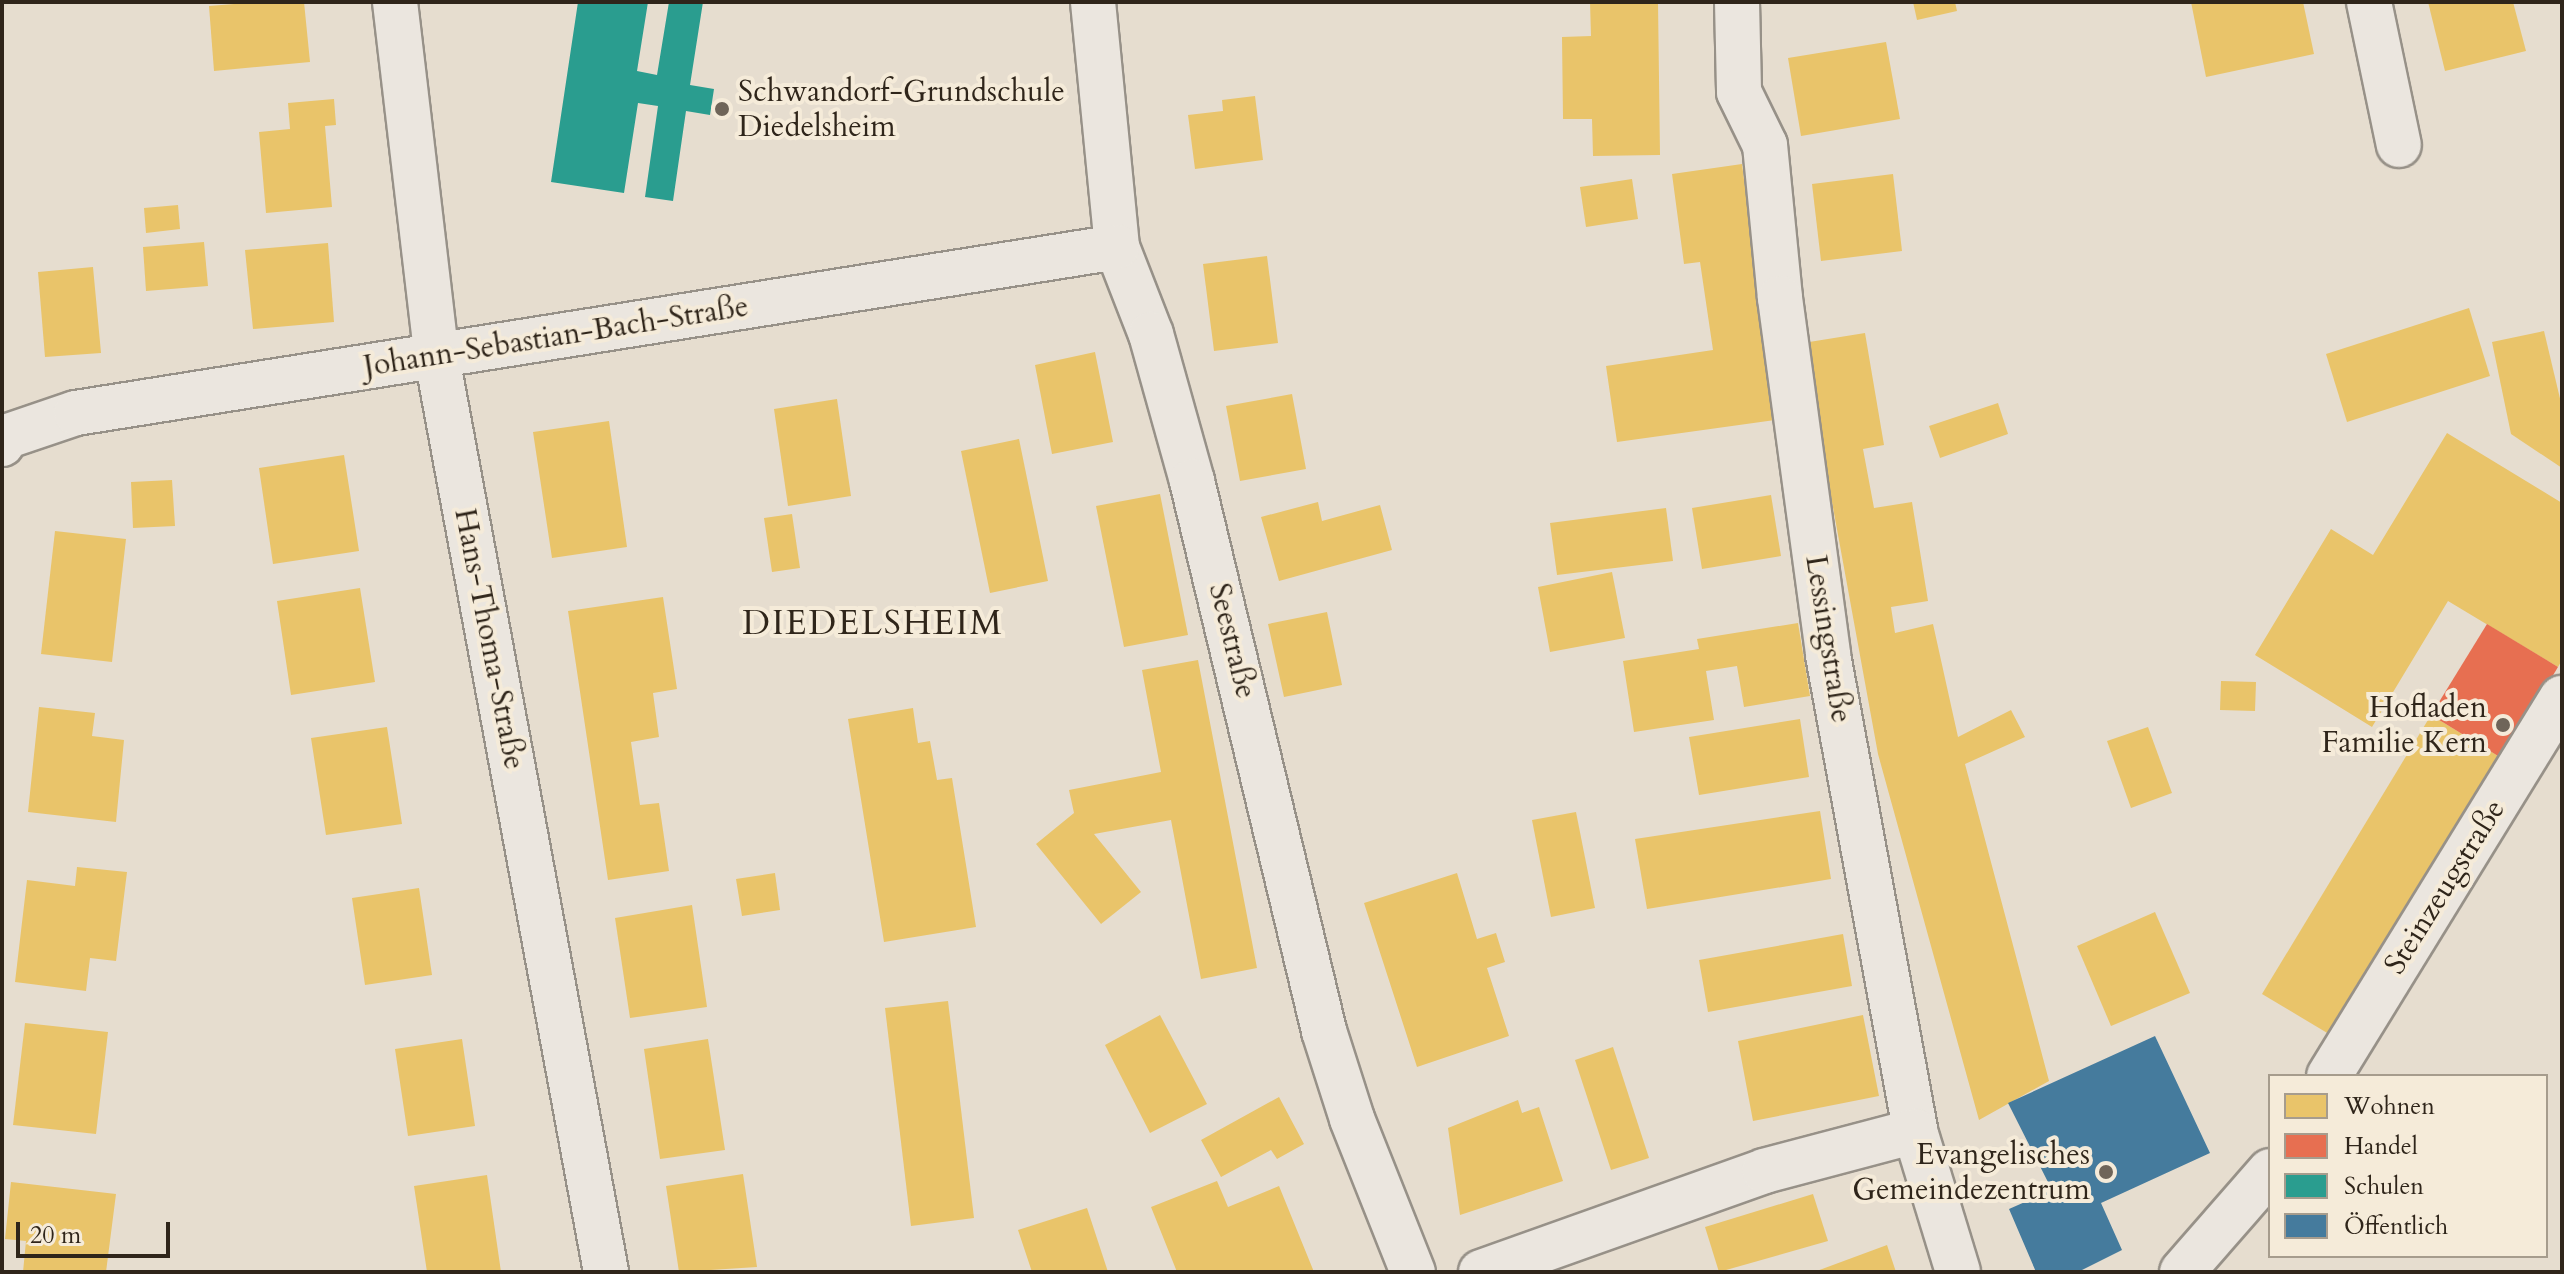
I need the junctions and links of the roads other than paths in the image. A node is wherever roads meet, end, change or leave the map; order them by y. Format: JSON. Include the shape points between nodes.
{"nodes":[{"id":1,"x":395,"y":2,"type":"edge"},
{"id":2,"x":1093,"y":2,"type":"edge"},
{"id":3,"x":1737,"y":2,"type":"edge"},
{"id":4,"x":2369,"y":2,"type":"edge"},
{"id":5,"x":2399,"y":145,"type":"dead end"},
{"id":6,"x":1117,"y":247,"type":"junction"},
{"id":7,"x":437,"y":358,"type":"junction"},
{"id":8,"x":2,"y":444,"type":"edge"},
{"id":9,"x":2562,"y":698,"type":"edge"},
{"id":10,"x":2330,"y":1074,"type":"edge"},
{"id":11,"x":1915,"y":1131,"type":"junction"},
{"id":12,"x":2268,"y":1173,"type":"edge"},
{"id":13,"x":606,"y":1272,"type":"edge"},
{"id":14,"x":1413,"y":1272,"type":"edge"},
{"id":15,"x":1481,"y":1272,"type":"edge"},
{"id":16,"x":1958,"y":1272,"type":"edge"},
{"id":17,"x":2182,"y":1272,"type":"edge"}],
"edges":[{"from":1,"to":7,"type":"street","name":"Hans-Thoma-Straße"},
{"from":2,"to":6,"type":"street","name":"Seestraße"},
{"from":3,"to":11,"type":"street","name":"Lessingstraße","via":[[1739,92],[1765,145],[1828,655]]},
{"from":4,"to":5,"type":"street"},
{"from":6,"to":7,"type":"street","name":"Johann-Sebastian-Bach-Straße"},
{"from":6,"to":14,"type":"street","name":"Seestraße","via":[[1151,334],[1192,481],[1324,1031],[1352,1119]]},
{"from":7,"to":8,"type":"street","name":"Johann-Sebastian-Bach-Straße","via":[[76,413],[5,437]]},
{"from":7,"to":13,"type":"street","name":"Hans-Thoma-Straße"},
{"from":9,"to":10,"type":"street","name":"Steinzeugstraße"},
{"from":11,"to":15,"type":"street","via":[[1764,1171]]},
{"from":11,"to":16,"type":"street","name":"Lessingstraße"},
{"from":12,"to":17,"type":"street"}]}
